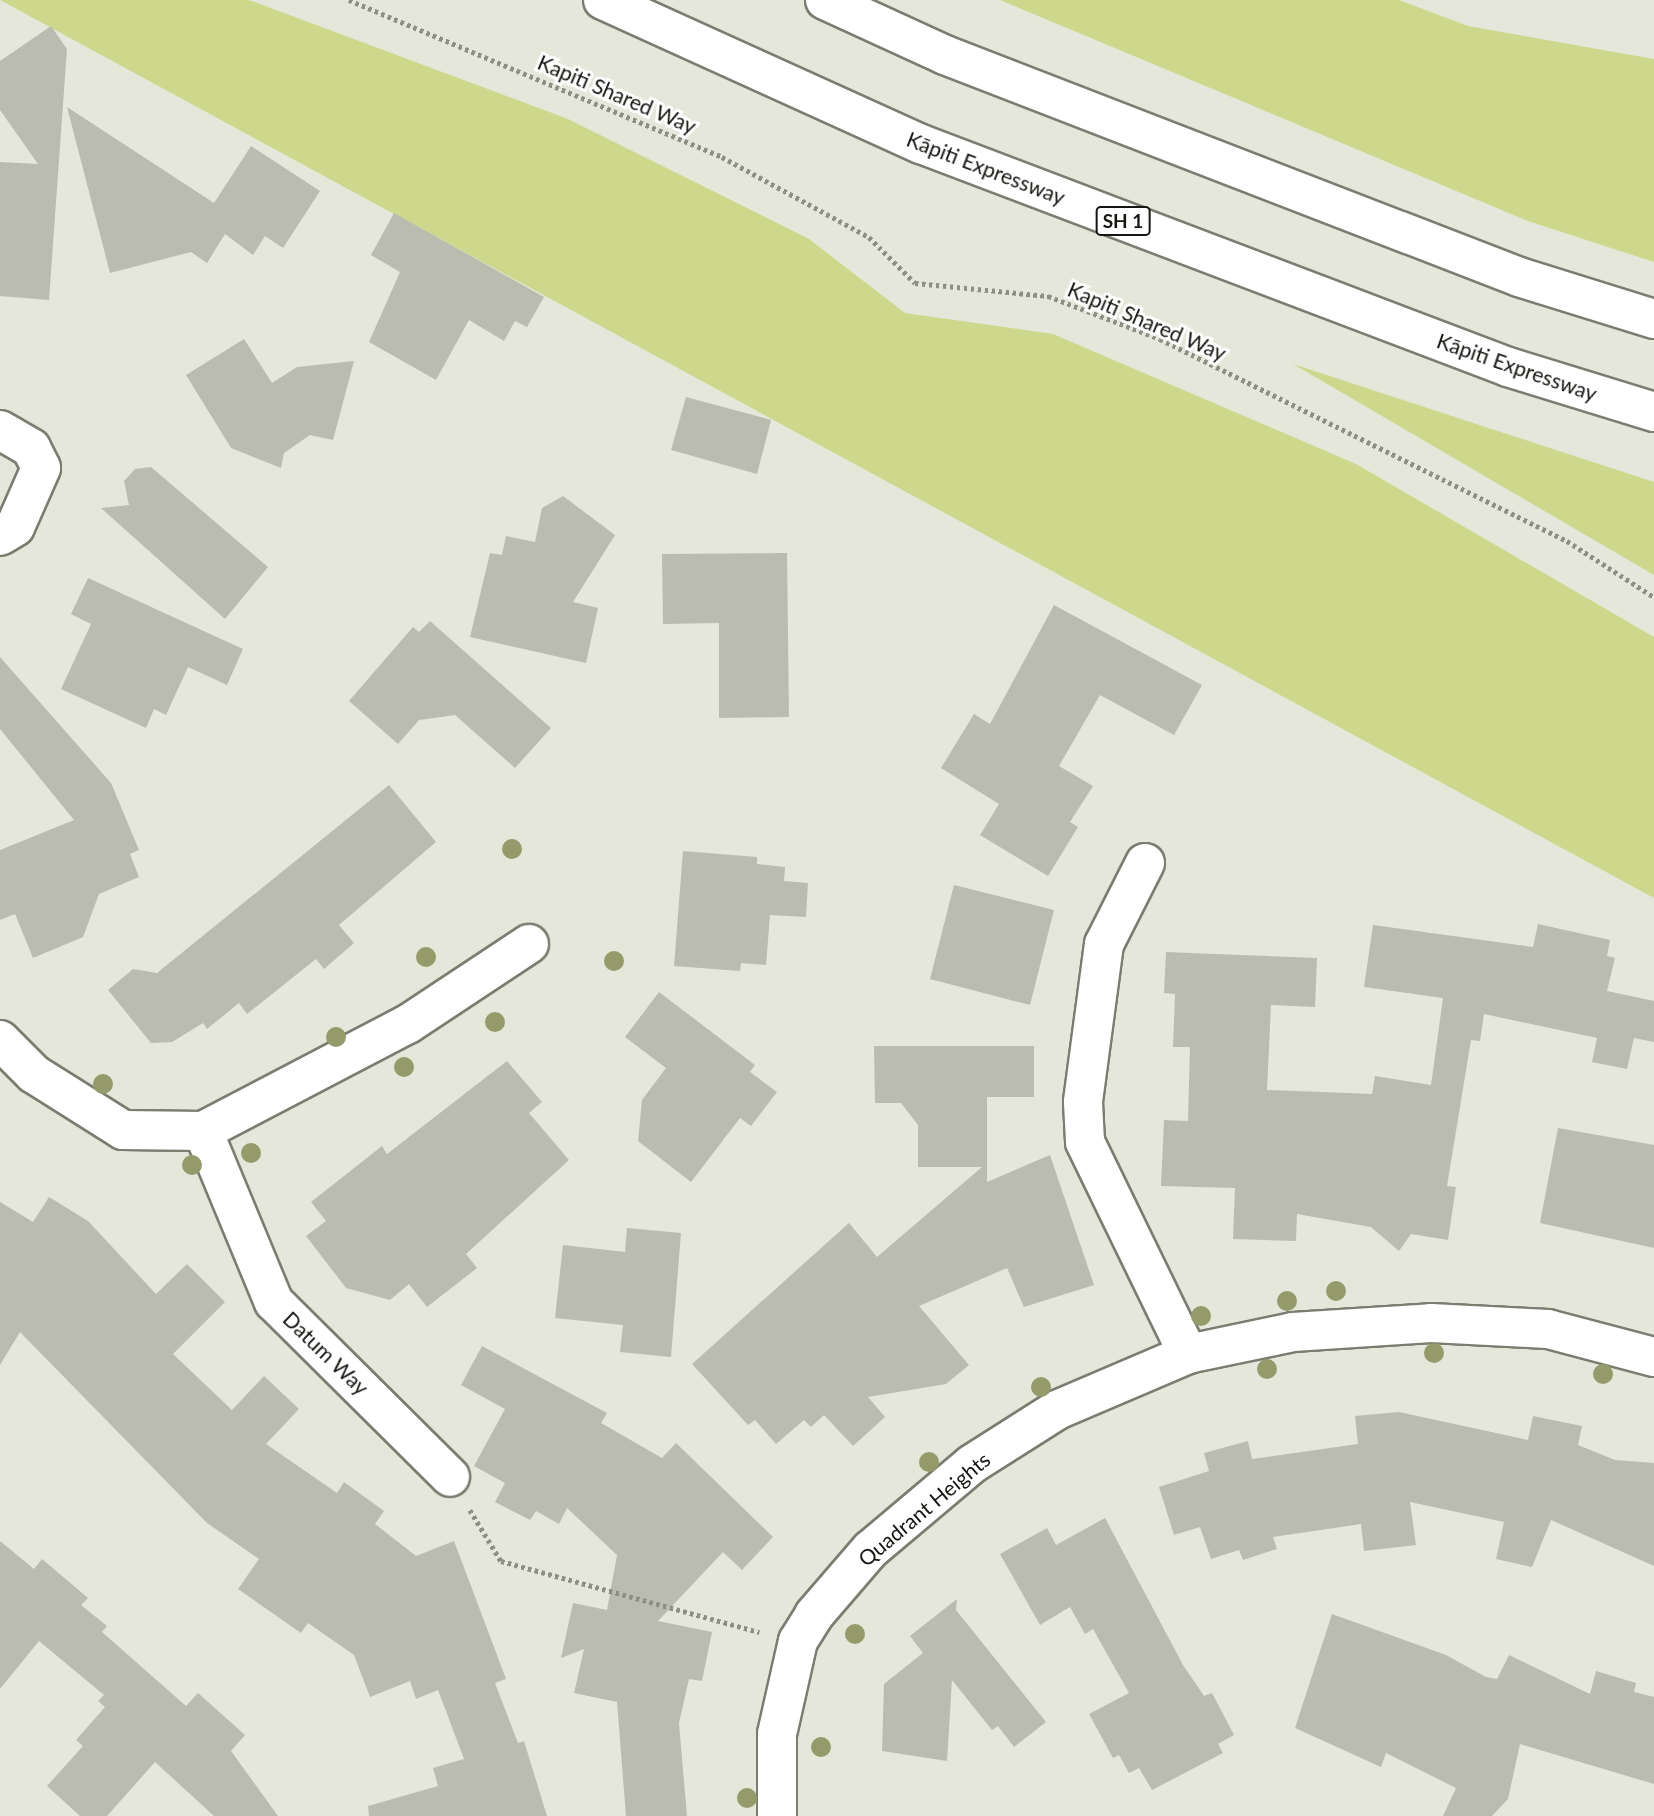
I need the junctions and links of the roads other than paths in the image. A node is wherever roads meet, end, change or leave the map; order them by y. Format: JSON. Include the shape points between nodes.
{"nodes":[{"id":1,"x":603,"y":0,"type":"edge"},
{"id":2,"x":825,"y":0,"type":"edge"},
{"id":3,"x":1654,"y":319,"type":"edge"},
{"id":4,"x":1654,"y":412,"type":"edge"},
{"id":5,"x":0,"y":430,"type":"edge"},
{"id":6,"x":0,"y":536,"type":"edge"},
{"id":7,"x":1144,"y":863,"type":"dead end"},
{"id":8,"x":529,"y":944,"type":"dead end"},
{"id":9,"x":0,"y":1040,"type":"edge"},
{"id":10,"x":203,"y":1130,"type":"junction"},
{"id":11,"x":1188,"y":1354,"type":"junction"},
{"id":12,"x":1654,"y":1357,"type":"edge"},
{"id":13,"x":450,"y":1477,"type":"road end"},
{"id":14,"x":777,"y":1816,"type":"edge"}],
"edges":[{"from":1,"to":4,"type":"main road","name":"Kāpiti Expressway","number":"SH 1","via":[[921,144],[1508,366]]},
{"from":2,"to":3,"type":"main road","via":[[945,55],[1519,277]]},
{"from":5,"to":6,"type":"main road","via":[[31,447],[40,468],[15,527]]},
{"from":7,"to":11,"type":"main road","via":[[1104,944],[1083,1102],[1085,1142]]},
{"from":8,"to":10,"type":"main road","via":[[408,1024]]},
{"from":9,"to":10,"type":"main road","via":[[34,1074],[123,1130]]},
{"from":10,"to":13,"type":"main road","name":"Datum Way","via":[[274,1302]]},
{"from":11,"to":12,"type":"main road","name":"Quadrant Heights","via":[[1293,1332],[1431,1323],[1548,1329]]},
{"from":11,"to":14,"type":"main road","name":"Quadrant Heights","via":[[1057,1410],[972,1464],[870,1550],[798,1641],[777,1734]]}]}
